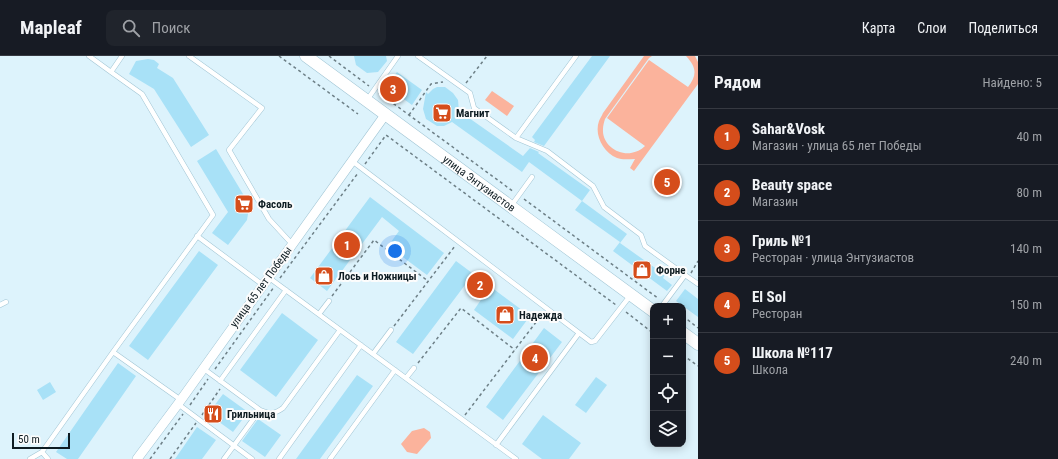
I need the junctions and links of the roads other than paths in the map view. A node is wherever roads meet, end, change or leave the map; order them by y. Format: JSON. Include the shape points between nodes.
{"nodes":[{"id":1,"x":89,"y":56,"type":"edge"},
{"id":2,"x":122,"y":56,"type":"edge"},
{"id":3,"x":189,"y":56,"type":"edge"},
{"id":4,"x":306,"y":56,"type":"edge"},
{"id":5,"x":398,"y":56,"type":"edge"},
{"id":6,"x":418,"y":56,"type":"edge"},
{"id":7,"x":576,"y":56,"type":"edge"},
{"id":8,"x":111,"y":72,"type":"junction"},
{"id":9,"x":366,"y":101,"type":"junction"},
{"id":10,"x":386,"y":115,"type":"junction"},
{"id":11,"x":516,"y":138,"type":"junction"},
{"id":12,"x":352,"y":161,"type":"junction"},
{"id":13,"x":532,"y":177,"type":"dead end"},
{"id":14,"x":511,"y":206,"type":"junction"},
{"id":15,"x":197,"y":236,"type":"junction"},
{"id":16,"x":292,"y":244,"type":"junction"},
{"id":17,"x":687,"y":276,"type":"junction"},
{"id":18,"x":266,"y":281,"type":"junction"},
{"id":19,"x":698,"y":284,"type":"edge"},
{"id":20,"x":286,"y":290,"type":"junction"},
{"id":21,"x":631,"y":294,"type":"junction"},
{"id":22,"x":329,"y":301,"type":"road end"},
{"id":23,"x":6,"y":302,"type":"dead end"},
{"id":24,"x":664,"y":303,"type":"edge"},
{"id":25,"x":0,"y":305,"type":"edge"},
{"id":26,"x":650,"y":309,"type":"edge"},
{"id":27,"x":319,"y":314,"type":"junction"},
{"id":28,"x":340,"y":330,"type":"junction"},
{"id":29,"x":391,"y":330,"type":"road end"},
{"id":30,"x":579,"y":333,"type":"junction"},
{"id":31,"x":686,"y":335,"type":"edge"},
{"id":32,"x":698,"y":344,"type":"edge"},
{"id":33,"x":362,"y":345,"type":"junction"},
{"id":34,"x":113,"y":352,"type":"junction"},
{"id":35,"x":373,"y":354,"type":"junction"},
{"id":36,"x":203,"y":368,"type":"junction"},
{"id":37,"x":414,"y":368,"type":"road end"},
{"id":38,"x":395,"y":370,"type":"junction"},
{"id":39,"x":406,"y":378,"type":"junction"},
{"id":40,"x":220,"y":381,"type":"junction"},
{"id":41,"x":179,"y":402,"type":"junction"},
{"id":42,"x":260,"y":410,"type":"junction"},
{"id":43,"x":234,"y":445,"type":"junction"},
{"id":44,"x":496,"y":445,"type":"junction"},
{"id":45,"x":42,"y":452,"type":"junction"},
{"id":46,"x":30,"y":459,"type":"edge"},
{"id":47,"x":48,"y":459,"type":"edge"},
{"id":48,"x":137,"y":459,"type":"edge"},
{"id":49,"x":224,"y":459,"type":"edge"},
{"id":50,"x":252,"y":459,"type":"edge"},
{"id":51,"x":279,"y":459,"type":"edge"},
{"id":52,"x":330,"y":459,"type":"edge"},
{"id":53,"x":516,"y":459,"type":"edge"}],
"edges":[{"from":1,"to":8,"type":"lane"},
{"from":2,"to":8,"type":"lane"},
{"from":3,"to":16,"type":"lane","via":[[262,108],[229,150],[269,218]]},
{"from":4,"to":9,"type":"street","name":"улица Энтузиастов"},
{"from":5,"to":9,"type":"lane"},
{"from":6,"to":11,"type":"lane","via":[[470,93],[474,108]]},
{"from":7,"to":11,"type":"lane"},
{"from":8,"to":15,"type":"lane","via":[[142,94],[213,215]]},
{"from":9,"to":10,"type":"street","name":"улица Энтузиастов"},
{"from":10,"to":12,"type":"street","name":"улица 65 лет Победы"},
{"from":10,"to":14,"type":"street","name":"улица Энтузиастов"},
{"from":11,"to":17,"type":"lane","via":[[547,151],[594,186],[604,207],[641,235],[645,246]]},
{"from":12,"to":16,"type":"street","name":"улица 65 лет Победы"},
{"from":12,"to":30,"type":"lane"},
{"from":13,"to":14,"type":"lane"},
{"from":14,"to":21,"type":"street","name":"улица Энтузиастов"},
{"from":15,"to":18,"type":"lane"},
{"from":15,"to":34,"type":"lane"},
{"from":16,"to":18,"type":"street","name":"улица 65 лет Победы"},
{"from":17,"to":19,"type":"lane"},
{"from":17,"to":24,"type":"lane"},
{"from":18,"to":20,"type":"lane","via":[[277,283]]},
{"from":18,"to":36,"type":"street","name":"улица 65 лет Победы"},
{"from":20,"to":27,"type":"lane"},
{"from":20,"to":40,"type":"lane"},
{"from":21,"to":26,"type":"street","name":"улица Энтузиастов"},
{"from":21,"to":30,"type":"lane","via":[[595,341],[591,342]]},
{"from":22,"to":27,"type":"lane"},
{"from":23,"to":25,"type":"lane"},
{"from":27,"to":28,"type":"lane"},
{"from":28,"to":33,"type":"lane"},
{"from":28,"to":42,"type":"lane","via":[[283,408],[276,413]]},
{"from":29,"to":35,"type":"lane"},
{"from":30,"to":44,"type":"lane"},
{"from":31,"to":32,"type":"street"},
{"from":33,"to":35,"type":"lane"},
{"from":33,"to":51,"type":"lane"},
{"from":34,"to":41,"type":"lane"},
{"from":34,"to":45,"type":"lane"},
{"from":35,"to":38,"type":"lane"},
{"from":36,"to":40,"type":"lane"},
{"from":36,"to":41,"type":"street","name":"улица 65 лет Победы"},
{"from":37,"to":39,"type":"lane"},
{"from":38,"to":39,"type":"lane"},
{"from":38,"to":52,"type":"lane"},
{"from":39,"to":44,"type":"lane"},
{"from":40,"to":42,"type":"lane"},
{"from":41,"to":43,"type":"lane"},
{"from":41,"to":48,"type":"street","name":"улица 65 лет Победы"},
{"from":42,"to":43,"type":"lane"},
{"from":43,"to":49,"type":"lane"},
{"from":43,"to":50,"type":"lane"},
{"from":44,"to":53,"type":"lane"},
{"from":45,"to":46,"type":"lane"},
{"from":45,"to":47,"type":"lane"}]}
